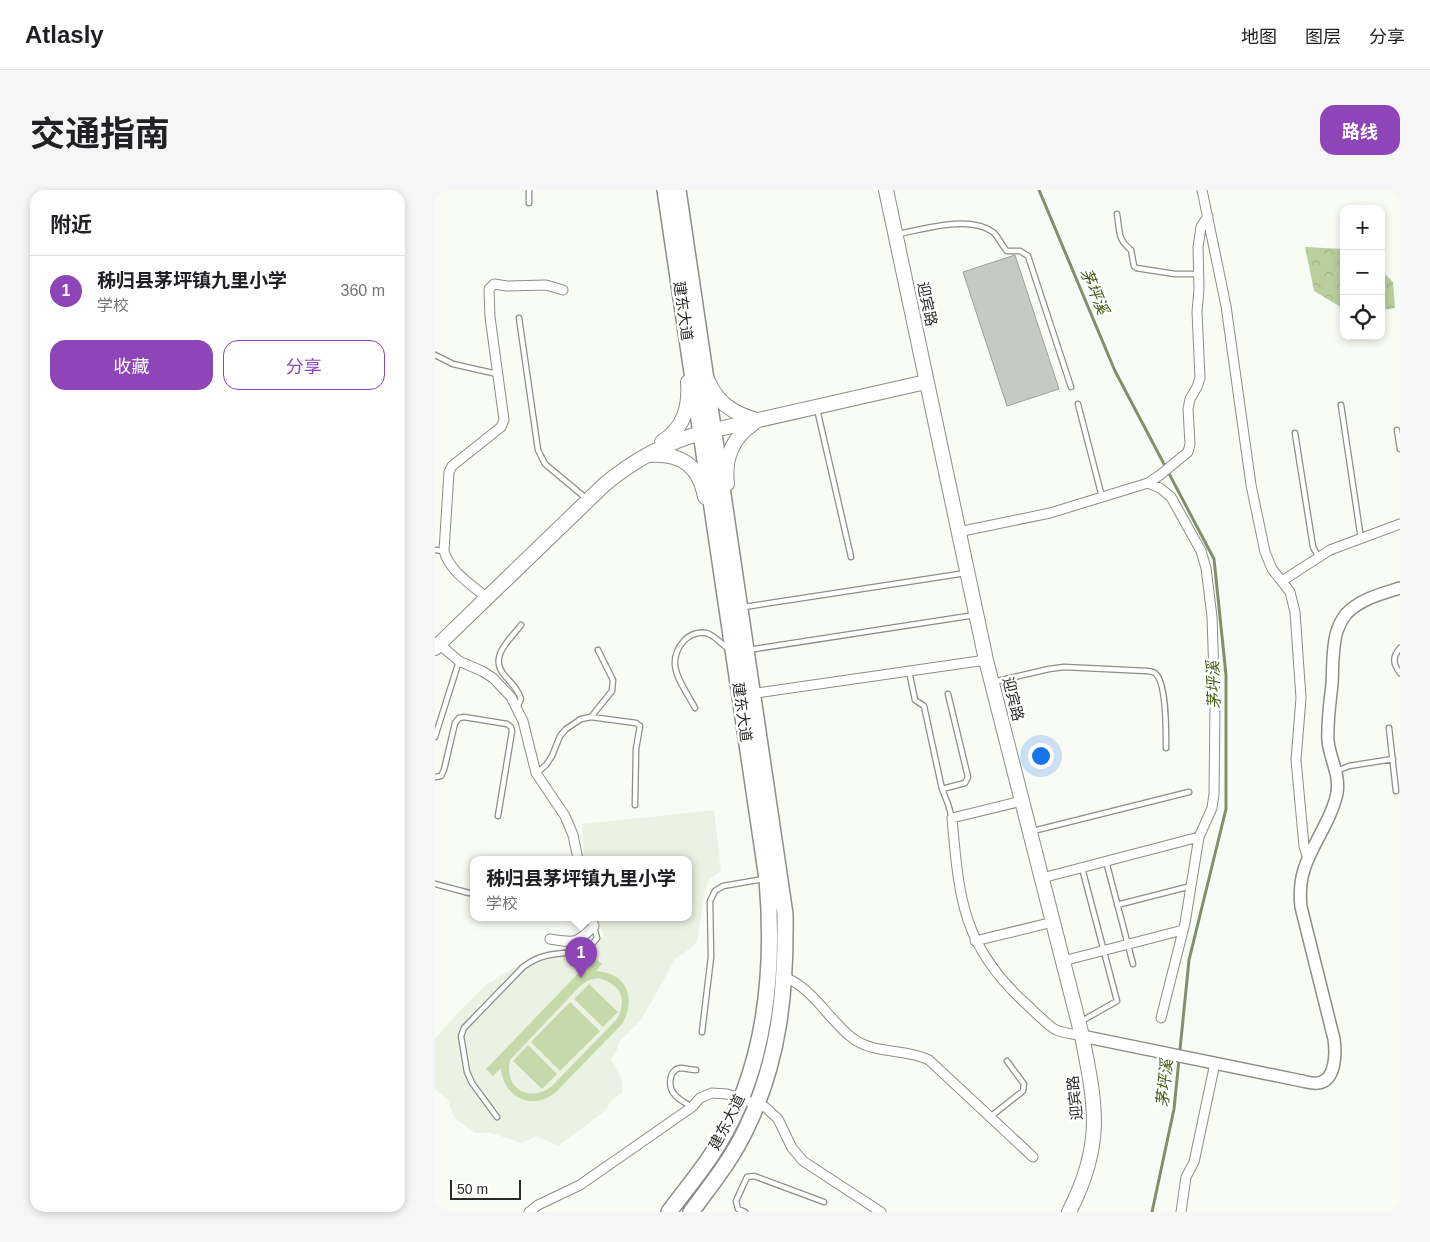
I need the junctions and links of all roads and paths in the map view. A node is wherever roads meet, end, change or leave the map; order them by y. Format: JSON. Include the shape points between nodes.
{"nodes":[{"id":1,"x":529,"y":190,"type":"edge"},
{"id":2,"x":665,"y":190,"type":"edge"},
{"id":3,"x":678,"y":190,"type":"edge"},
{"id":4,"x":886,"y":190,"type":"edge"},
{"id":5,"x":1202,"y":190,"type":"edge"},
{"id":6,"x":529,"y":203,"type":"dead end"},
{"id":7,"x":1117,"y":214,"type":"dead end"},
{"id":8,"x":1208,"y":216,"type":"junction"},
{"id":9,"x":895,"y":234,"type":"junction"},
{"id":10,"x":1199,"y":274,"type":"junction"},
{"id":11,"x":563,"y":290,"type":"dead end"},
{"id":12,"x":519,"y":318,"type":"dead end"},
{"id":13,"x":688,"y":343,"type":"junction"},
{"id":14,"x":435,"y":355,"type":"edge"},
{"id":15,"x":497,"y":374,"type":"junction"},
{"id":16,"x":706,"y":377,"type":"junction"},
{"id":17,"x":927,"y":382,"type":"junction"},
{"id":18,"x":1071,"y":387,"type":"dead end"},
{"id":19,"x":1078,"y":404,"type":"dead end"},
{"id":20,"x":1341,"y":405,"type":"dead end"},
{"id":21,"x":816,"y":407,"type":"junction"},
{"id":22,"x":758,"y":420,"type":"junction"},
{"id":23,"x":1397,"y":430,"type":"dead end"},
{"id":24,"x":707,"y":431,"type":"junction"},
{"id":25,"x":1295,"y":433,"type":"dead end"},
{"id":26,"x":1400,"y":449,"type":"edge"},
{"id":27,"x":644,"y":456,"type":"junction"},
{"id":28,"x":1148,"y":483,"type":"junction"},
{"id":29,"x":1102,"y":498,"type":"junction"},
{"id":30,"x":588,"y":500,"type":"junction"},
{"id":31,"x":1400,"y":524,"type":"edge"},
{"id":32,"x":721,"y":526,"type":"junction"},
{"id":33,"x":958,"y":532,"type":"junction"},
{"id":34,"x":1361,"y":539,"type":"junction"},
{"id":35,"x":439,"y":551,"type":"edge"},
{"id":36,"x":851,"y":556,"type":"dead end"},
{"id":37,"x":1318,"y":556,"type":"junction"},
{"id":38,"x":967,"y":573,"type":"junction"},
{"id":39,"x":1282,"y":580,"type":"junction"},
{"id":40,"x":1400,"y":588,"type":"edge"},
{"id":41,"x":487,"y":598,"type":"junction"},
{"id":42,"x":733,"y":608,"type":"junction"},
{"id":43,"x":976,"y":614,"type":"junction"},
{"id":44,"x":521,"y":625,"type":"dead end"},
{"id":45,"x":437,"y":646,"type":"edge"},
{"id":46,"x":1400,"y":648,"type":"edge"},
{"id":47,"x":597,"y":650,"type":"dead end"},
{"id":48,"x":740,"y":651,"type":"junction"},
{"id":49,"x":986,"y":660,"type":"junction"},
{"id":50,"x":459,"y":661,"type":"junction"},
{"id":51,"x":909,"y":671,"type":"junction"},
{"id":52,"x":1400,"y":673,"type":"edge"},
{"id":53,"x":991,"y":682,"type":"junction"},
{"id":54,"x":746,"y":694,"type":"junction"},
{"id":55,"x":948,"y":694,"type":"dead end"},
{"id":56,"x":517,"y":708,"type":"junction"},
{"id":57,"x":695,"y":708,"type":"dead end"},
{"id":58,"x":591,"y":717,"type":"junction"},
{"id":59,"x":1389,"y":728,"type":"dead end"},
{"id":60,"x":435,"y":737,"type":"edge"},
{"id":61,"x":1166,"y":748,"type":"dead end"},
{"id":62,"x":1393,"y":759,"type":"junction"},
{"id":63,"x":1336,"y":771,"type":"junction"},
{"id":64,"x":536,"y":773,"type":"junction"},
{"id":65,"x":435,"y":777,"type":"edge"},
{"id":66,"x":942,"y":789,"type":"junction"},
{"id":67,"x":1396,"y":791,"type":"dead end"},
{"id":68,"x":1189,"y":792,"type":"dead end"},
{"id":69,"x":1022,"y":801,"type":"junction"},
{"id":70,"x":635,"y":805,"type":"dead end"},
{"id":71,"x":498,"y":816,"type":"dead end"},
{"id":72,"x":951,"y":818,"type":"junction"},
{"id":73,"x":1030,"y":831,"type":"junction"},
{"id":74,"x":1199,"y":837,"type":"junction"},
{"id":75,"x":577,"y":856,"type":"edge"},
{"id":76,"x":1308,"y":859,"type":"junction"},
{"id":77,"x":1106,"y":862,"type":"junction"},
{"id":78,"x":1082,"y":868,"type":"junction"},
{"id":79,"x":773,"y":878,"type":"junction"},
{"id":80,"x":1042,"y":878,"type":"junction"},
{"id":81,"x":435,"y":884,"type":"edge"},
{"id":82,"x":1191,"y":886,"type":"junction"},
{"id":83,"x":469,"y":893,"type":"dead end"},
{"id":84,"x":1117,"y":905,"type":"junction"},
{"id":85,"x":592,"y":921,"type":"edge"},
{"id":86,"x":1053,"y":922,"type":"junction"},
{"id":87,"x":594,"y":926,"type":"junction"},
{"id":88,"x":1183,"y":930,"type":"junction"},
{"id":89,"x":550,"y":939,"type":"dead end"},
{"id":90,"x":975,"y":941,"type":"junction"},
{"id":91,"x":1128,"y":944,"type":"junction"},
{"id":92,"x":1104,"y":950,"type":"junction"},
{"id":93,"x":1063,"y":960,"type":"junction"},
{"id":94,"x":1133,"y":964,"type":"dead end"},
{"id":95,"x":769,"y":973,"type":"junction"},
{"id":96,"x":784,"y":976,"type":"junction"},
{"id":97,"x":1161,"y":1018,"type":"dead end"},
{"id":98,"x":1081,"y":1029,"type":"junction"},
{"id":99,"x":702,"y":1032,"type":"dead end"},
{"id":100,"x":1007,"y":1061,"type":"dead end"},
{"id":101,"x":1215,"y":1063,"type":"junction"},
{"id":102,"x":696,"y":1070,"type":"dead end"},
{"id":103,"x":740,"y":1098,"type":"junction"},
{"id":104,"x":757,"y":1104,"type":"junction"},
{"id":105,"x":691,"y":1107,"type":"junction"},
{"id":106,"x":497,"y":1117,"type":"dead end"},
{"id":107,"x":990,"y":1117,"type":"junction"},
{"id":108,"x":1033,"y":1157,"type":"dead end"},
{"id":109,"x":824,"y":1202,"type":"dead end"},
{"id":110,"x":529,"y":1212,"type":"edge"},
{"id":111,"x":669,"y":1212,"type":"edge"},
{"id":112,"x":691,"y":1212,"type":"edge"},
{"id":113,"x":745,"y":1212,"type":"edge"},
{"id":114,"x":881,"y":1212,"type":"edge"},
{"id":115,"x":1069,"y":1212,"type":"edge"},
{"id":116,"x":1181,"y":1212,"type":"edge"}],
"edges":[{"from":1,"to":6,"type":"lane"},
{"from":2,"to":13,"type":"highway","name":"建东大道"},
{"from":3,"to":16,"type":"highway","name":"建东大道"},
{"from":4,"to":9,"type":"main road","name":"迎宾路"},
{"from":5,"to":8,"type":"street"},
{"from":7,"to":10,"type":"lane","via":[[1121,240],[1131,250],[1133,266],[1175,274]]},
{"from":8,"to":10,"type":"street","via":[[1199,237]]},
{"from":8,"to":39,"type":"street","via":[[1226,306],[1251,484],[1267,560]]},
{"from":9,"to":17,"type":"main road","name":"迎宾路"},
{"from":9,"to":18,"type":"lane","via":[[958,224],[978,225],[995,233],[1007,251],[1020,251],[1027,256]]},
{"from":10,"to":28,"type":"street","via":[[1200,378],[1188,409],[1190,444],[1184,455]]},
{"from":11,"to":15,"type":"street","via":[[532,284],[494,284],[489,289]]},
{"from":12,"to":30,"type":"lane","via":[[538,450],[545,464]]},
{"from":13,"to":24,"type":"highway","name":"建东大道"},
{"from":13,"to":27,"type":"main road","via":[[689,398],[683,422],[671,436]]},
{"from":14,"to":15,"type":"lane","via":[[453,364]]},
{"from":15,"to":35,"type":"street","via":[[503,420],[501,426],[452,466],[449,472]]},
{"from":16,"to":22,"type":"main road","via":[[714,394],[727,407]]},
{"from":16,"to":24,"type":"highway","name":"建东大道"},
{"from":17,"to":21,"type":"main road"},
{"from":17,"to":33,"type":"main road","name":"迎宾路"},
{"from":19,"to":29,"type":"lane"},
{"from":20,"to":34,"type":"lane"},
{"from":21,"to":22,"type":"main road"},
{"from":21,"to":36,"type":"lane"},
{"from":22,"to":24,"type":"main road"},
{"from":22,"to":32,"type":"main road","via":[[741,433],[729,452],[729,495]]},
{"from":23,"to":26,"type":"lane"},
{"from":24,"to":27,"type":"main road"},
{"from":24,"to":32,"type":"highway","name":"建东大道"},
{"from":25,"to":37,"type":"lane","via":[[1313,547]]},
{"from":27,"to":30,"type":"main road","via":[[623,469]]},
{"from":27,"to":32,"type":"main road","via":[[666,456],[692,468],[700,480],[705,502]]},
{"from":28,"to":29,"type":"street"},
{"from":28,"to":74,"type":"street","via":[[1171,497],[1201,551],[1206,568],[1213,627],[1215,794]]},
{"from":29,"to":33,"type":"street"},
{"from":30,"to":41,"type":"main road"},
{"from":31,"to":34,"type":"street"},
{"from":32,"to":42,"type":"highway","name":"建东大道"},
{"from":33,"to":38,"type":"main road","name":"迎宾路"},
{"from":34,"to":37,"type":"street"},
{"from":35,"to":41,"type":"street","via":[[452,568]]},
{"from":37,"to":39,"type":"street"},
{"from":38,"to":42,"type":"lane"},
{"from":38,"to":43,"type":"main road","name":"迎宾路"},
{"from":39,"to":76,"type":"street","via":[[1293,602],[1296,622],[1301,698],[1296,760]]},
{"from":40,"to":63,"type":"street","via":[[1353,608],[1336,632],[1328,730]]},
{"from":41,"to":45,"type":"main road"},
{"from":42,"to":48,"type":"highway","name":"建东大道"},
{"from":43,"to":48,"type":"lane"},
{"from":43,"to":49,"type":"main road","name":"迎宾路"},
{"from":44,"to":56,"type":"lane","via":[[499,654],[497,663],[518,690],[521,699]]},
{"from":45,"to":50,"type":"street"},
{"from":46,"to":52,"type":"lane","via":[[1394,659]]},
{"from":47,"to":58,"type":"lane","via":[[613,680],[612,691]]},
{"from":48,"to":54,"type":"highway","name":"建东大道"},
{"from":48,"to":57,"type":"lane","via":[[708,633],[688,637],[681,644],[675,666]]},
{"from":49,"to":51,"type":"street"},
{"from":49,"to":53,"type":"main road","name":"迎宾路"},
{"from":50,"to":56,"type":"street","via":[[493,678]]},
{"from":50,"to":60,"type":"lane"},
{"from":51,"to":54,"type":"street"},
{"from":51,"to":66,"type":"lane","via":[[915,700],[924,706]]},
{"from":53,"to":61,"type":"lane","via":[[1063,667],[1155,673],[1164,704]]},
{"from":53,"to":69,"type":"main road","name":"迎宾路"},
{"from":54,"to":79,"type":"highway","name":"建东大道"},
{"from":55,"to":66,"type":"lane","via":[[968,777],[965,783]]},
{"from":56,"to":64,"type":"street"},
{"from":58,"to":64,"type":"lane","via":[[581,719],[566,729],[553,756]]},
{"from":58,"to":70,"type":"lane","via":[[640,726],[636,749]]},
{"from":59,"to":62,"type":"lane"},
{"from":62,"to":63,"type":"lane"},
{"from":62,"to":67,"type":"lane"},
{"from":63,"to":76,"type":"street","via":[[1338,783],[1333,806]]},
{"from":64,"to":75,"type":"street","via":[[565,816]]},
{"from":65,"to":71,"type":"lane","via":[[441,776],[444,770],[459,718],[507,724],[512,731]]},
{"from":66,"to":72,"type":"lane"},
{"from":68,"to":73,"type":"lane"},
{"from":69,"to":72,"type":"street"},
{"from":69,"to":73,"type":"main road","name":"迎宾路"},
{"from":72,"to":90,"type":"street","via":[[958,880]]},
{"from":73,"to":80,"type":"main road","name":"迎宾路"},
{"from":74,"to":77,"type":"street"},
{"from":74,"to":82,"type":"street"},
{"from":76,"to":101,"type":"street","via":[[1300,882],[1301,907],[1334,1039],[1335,1055],[1329,1075],[1323,1082],[1315,1083]]},
{"from":77,"to":78,"type":"street"},
{"from":77,"to":84,"type":"lane"},
{"from":78,"to":80,"type":"street"},
{"from":78,"to":92,"type":"lane"},
{"from":79,"to":95,"type":"highway","name":"建东大道"},
{"from":79,"to":96,"type":"highway","name":"建东大道","via":[[785,914]]},
{"from":79,"to":99,"type":"lane","via":[[723,886],[710,900],[711,957]]},
{"from":80,"to":86,"type":"main road","name":"迎宾路"},
{"from":81,"to":83,"type":"lane"},
{"from":82,"to":84,"type":"lane"},
{"from":82,"to":88,"type":"street"},
{"from":84,"to":91,"type":"lane"},
{"from":85,"to":87,"type":"street"},
{"from":86,"to":90,"type":"street"},
{"from":86,"to":93,"type":"main road","name":"迎宾路"},
{"from":87,"to":89,"type":"street","via":[[574,942]]},
{"from":87,"to":106,"type":"lane","via":[[597,938],[593,945],[533,960],[464,1028],[461,1036],[469,1078]]},
{"from":88,"to":91,"type":"street"},
{"from":88,"to":97,"type":"street"},
{"from":90,"to":98,"type":"street","via":[[1011,989],[1055,1030]]},
{"from":91,"to":92,"type":"street"},
{"from":91,"to":94,"type":"lane"},
{"from":92,"to":93,"type":"street"},
{"from":92,"to":98,"type":"lane","via":[[1117,1002]]},
{"from":93,"to":98,"type":"main road","name":"迎宾路"},
{"from":95,"to":96,"type":"street"},
{"from":95,"to":103,"type":"highway","name":"建东大道","via":[[763,1020]]},
{"from":96,"to":104,"type":"highway","name":"建东大道","via":[[772,1061]]},
{"from":96,"to":107,"type":"street","via":[[811,995],[850,1037],[871,1047],[929,1060]]},
{"from":98,"to":101,"type":"street","via":[[1148,1049]]},
{"from":98,"to":115,"type":"main road","name":"迎宾路","via":[[1095,1122],[1088,1168]]},
{"from":100,"to":107,"type":"lane","via":[[1024,1084],[1023,1091]]},
{"from":101,"to":116,"type":"street"},
{"from":102,"to":105,"type":"lane","via":[[679,1068],[670,1080],[675,1096]]},
{"from":103,"to":104,"type":"street"},
{"from":103,"to":105,"type":"street","via":[[712,1093],[699,1098]]},
{"from":103,"to":111,"type":"highway","name":"建东大道","via":[[713,1153]]},
{"from":104,"to":112,"type":"highway","name":"建东大道","via":[[727,1162]]},
{"from":104,"to":114,"type":"street","via":[[778,1119],[791,1148],[803,1161]]},
{"from":105,"to":110,"type":"street","via":[[580,1185]]},
{"from":107,"to":108,"type":"street"},
{"from":109,"to":113,"type":"lane","via":[[754,1176],[747,1177],[735,1201]]}]}
